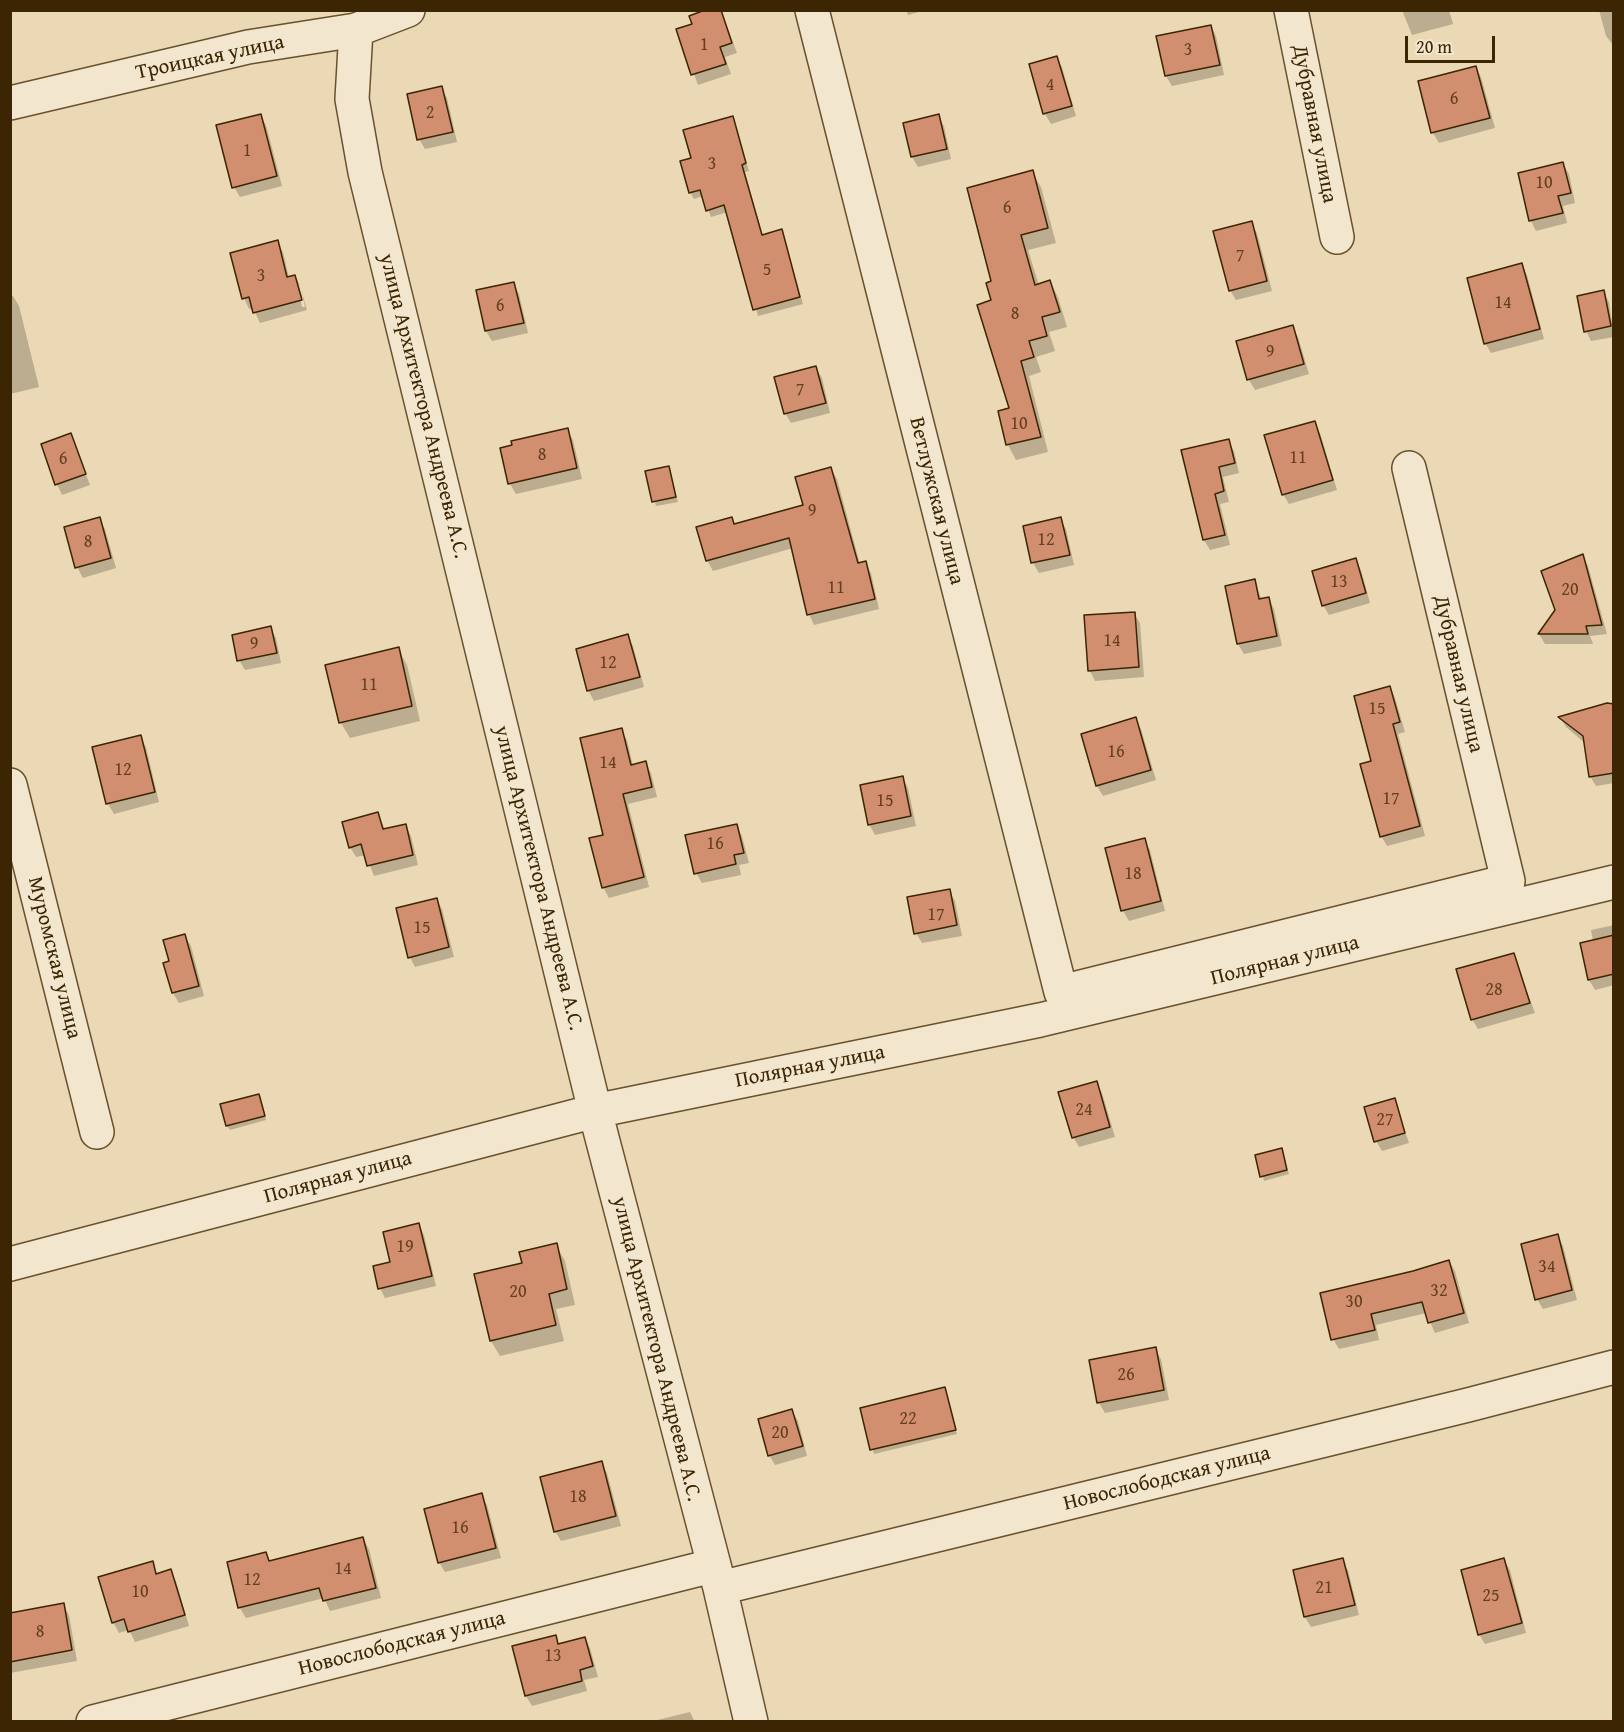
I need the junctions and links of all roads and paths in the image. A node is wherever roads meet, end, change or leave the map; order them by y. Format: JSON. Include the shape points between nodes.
{"nodes":[{"id":1,"x":408,"y":10,"type":"edge"},
{"id":2,"x":812,"y":10,"type":"edge"},
{"id":3,"x":1291,"y":10,"type":"edge"},
{"id":4,"x":356,"y":30,"type":"junction"},
{"id":5,"x":10,"y":103,"type":"edge"},
{"id":6,"x":1336,"y":237,"type":"dead end"},
{"id":7,"x":1409,"y":468,"type":"dead end"},
{"id":8,"x":10,"y":785,"type":"edge"},
{"id":9,"x":1508,"y":881,"type":"joint"},
{"id":10,"x":1614,"y":882,"type":"edge"},
{"id":11,"x":1060,"y":993,"type":"joint"},
{"id":12,"x":595,"y":1111,"type":"junction"},
{"id":13,"x":97,"y":1132,"type":"dead end"},
{"id":14,"x":10,"y":1264,"type":"edge"},
{"id":15,"x":1614,"y":1367,"type":"edge"},
{"id":16,"x":716,"y":1577,"type":"junction"},
{"id":17,"x":93,"y":1722,"type":"edge"},
{"id":18,"x":751,"y":1722,"type":"edge"}],
"edges":[{"from":1,"to":4,"type":"street","name":"Троицкая улица"},
{"from":2,"to":11,"type":"street","name":"Ветлужская улица"},
{"from":3,"to":6,"type":"street","name":"Дубравная улица"},
{"from":4,"to":5,"type":"street","name":"Троицкая улица","via":[[248,47]]},
{"from":4,"to":12,"type":"street","name":"улица Архитектора Андреева А.С.","via":[[352,99],[365,172]]},
{"from":7,"to":9,"type":"street","name":"Дубравная улица"},
{"from":8,"to":13,"type":"street","name":"Муромская улица"},
{"from":9,"to":11,"type":"street","name":"Полярная улица"},
{"from":10,"to":12,"type":"street","name":"Полярная улица","via":[[1040,1020]]},
{"from":12,"to":14,"type":"street","name":"Полярная улица"},
{"from":12,"to":16,"type":"street","name":"улица Архитектора Андреева А.С."},
{"from":15,"to":16,"type":"street","name":"Новослободская улица","via":[[1468,1405]]},
{"from":16,"to":17,"type":"street","name":"Новослободская улица"},
{"from":16,"to":18,"type":"street","name":"улица Архитектора Андреева А.С."}]}
